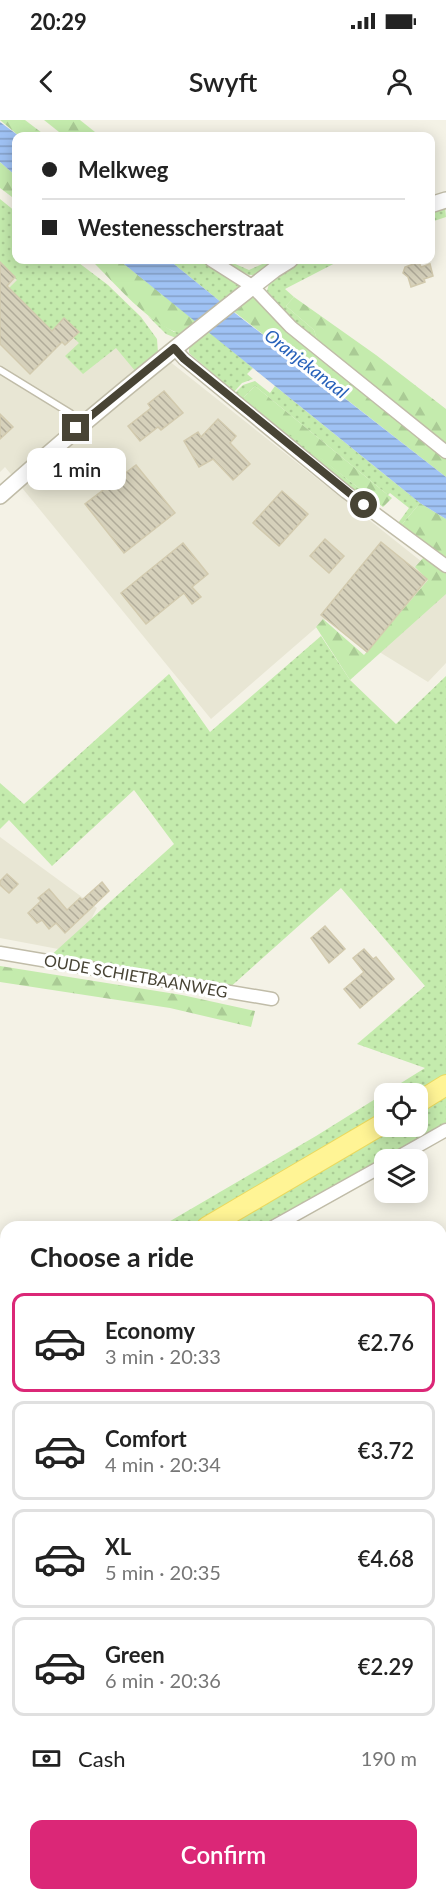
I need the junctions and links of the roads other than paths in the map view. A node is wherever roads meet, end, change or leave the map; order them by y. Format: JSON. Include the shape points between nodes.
{"nodes":[{"id":1,"x":216,"y":264,"type":"edge"},
{"id":2,"x":284,"y":264,"type":"edge"},
{"id":3,"x":246,"y":291,"type":"junction"},
{"id":4,"x":174,"y":348,"type":"junction"},
{"id":5,"x":0,"y":370,"type":"edge"},
{"id":6,"x":80,"y":425,"type":"junction"},
{"id":7,"x":446,"y":452,"type":"edge"},
{"id":8,"x":0,"y":496,"type":"edge"},
{"id":9,"x":446,"y":566,"type":"edge"},
{"id":10,"x":0,"y":953,"type":"edge"},
{"id":11,"x":272,"y":999,"type":"dead end"},
{"id":12,"x":446,"y":1085,"type":"edge"},
{"id":13,"x":428,"y":1096,"type":"edge"},
{"id":14,"x":374,"y":1129,"type":"edge"},
{"id":15,"x":446,"y":1130,"type":"edge"},
{"id":16,"x":412,"y":1149,"type":"edge"},
{"id":17,"x":374,"y":1171,"type":"edge"},
{"id":18,"x":217,"y":1221,"type":"edge"},
{"id":19,"x":284,"y":1221,"type":"edge"}],
"edges":[{"from":1,"to":3,"type":"street"},
{"from":2,"to":3,"type":"street"},
{"from":3,"to":4,"type":"street"},
{"from":3,"to":7,"type":"street"},
{"from":4,"to":6,"type":"street"},
{"from":4,"to":9,"type":"street","via":[[346,492]]},
{"from":5,"to":6,"type":"lane","via":[[70,413]]},
{"from":6,"to":8,"type":"street"},
{"from":10,"to":11,"type":"street","name":"OUDE SCHIETBAANWEG"},
{"from":12,"to":13,"type":"main road"},
{"from":14,"to":18,"type":"main road"},
{"from":15,"to":16,"type":"street"},
{"from":17,"to":19,"type":"street"}]}
